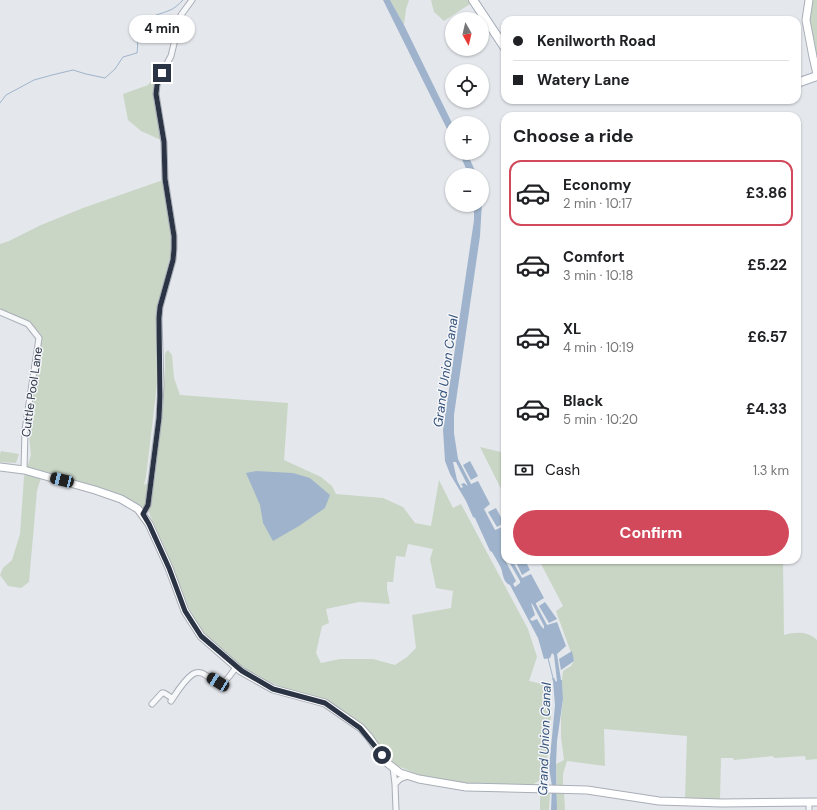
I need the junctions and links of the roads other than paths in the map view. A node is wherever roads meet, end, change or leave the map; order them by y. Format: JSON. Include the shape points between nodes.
{"nodes":[{"id":1,"x":192,"y":0,"type":"edge"},
{"id":2,"x":473,"y":0,"type":"edge"},
{"id":3,"x":809,"y":0,"type":"edge"},
{"id":4,"x":501,"y":42,"type":"edge"},
{"id":5,"x":817,"y":75,"type":"edge"},
{"id":6,"x":801,"y":81,"type":"edge"},
{"id":7,"x":0,"y":312,"type":"edge"},
{"id":8,"x":0,"y":467,"type":"edge"},
{"id":9,"x":24,"y":470,"type":"junction"},
{"id":10,"x":143,"y":514,"type":"junction"},
{"id":11,"x":236,"y":667,"type":"junction"},
{"id":12,"x":152,"y":704,"type":"dead end"},
{"id":13,"x":393,"y":768,"type":"junction"},
{"id":14,"x":408,"y":776,"type":"junction"},
{"id":15,"x":395,"y":784,"type":"junction"},
{"id":16,"x":813,"y":802,"type":"edge"},
{"id":17,"x":396,"y":810,"type":"edge"},
{"id":18,"x":809,"y":810,"type":"edge"}],
"edges":[{"from":1,"to":10,"type":"street","via":[[181,14],[171,56],[157,85],[156,94],[164,142],[165,179],[174,249],[160,307],[159,418],[148,505]]},
{"from":2,"to":4,"type":"main road"},
{"from":3,"to":5,"type":"main road","via":[[806,20]]},
{"from":5,"to":6,"type":"main road"},
{"from":7,"to":9,"type":"street","name":"Cuttle Pool Lane","via":[[28,324],[39,338],[25,430]]},
{"from":8,"to":9,"type":"main road"},
{"from":9,"to":10,"type":"main road","via":[[95,490],[131,504]]},
{"from":10,"to":11,"type":"main road","via":[[169,568],[185,611],[201,636]]},
{"from":11,"to":12,"type":"street","via":[[221,683],[200,672],[193,674],[171,699],[162,693]]},
{"from":11,"to":13,"type":"main road","via":[[273,689],[325,703],[360,728]]},
{"from":13,"to":14,"type":"main road"},
{"from":13,"to":15,"type":"street"},
{"from":14,"to":15,"type":"street"},
{"from":14,"to":16,"type":"main road","via":[[466,787],[587,790],[659,801]]},
{"from":15,"to":17,"type":"street"},
{"from":16,"to":18,"type":"street"}]}
